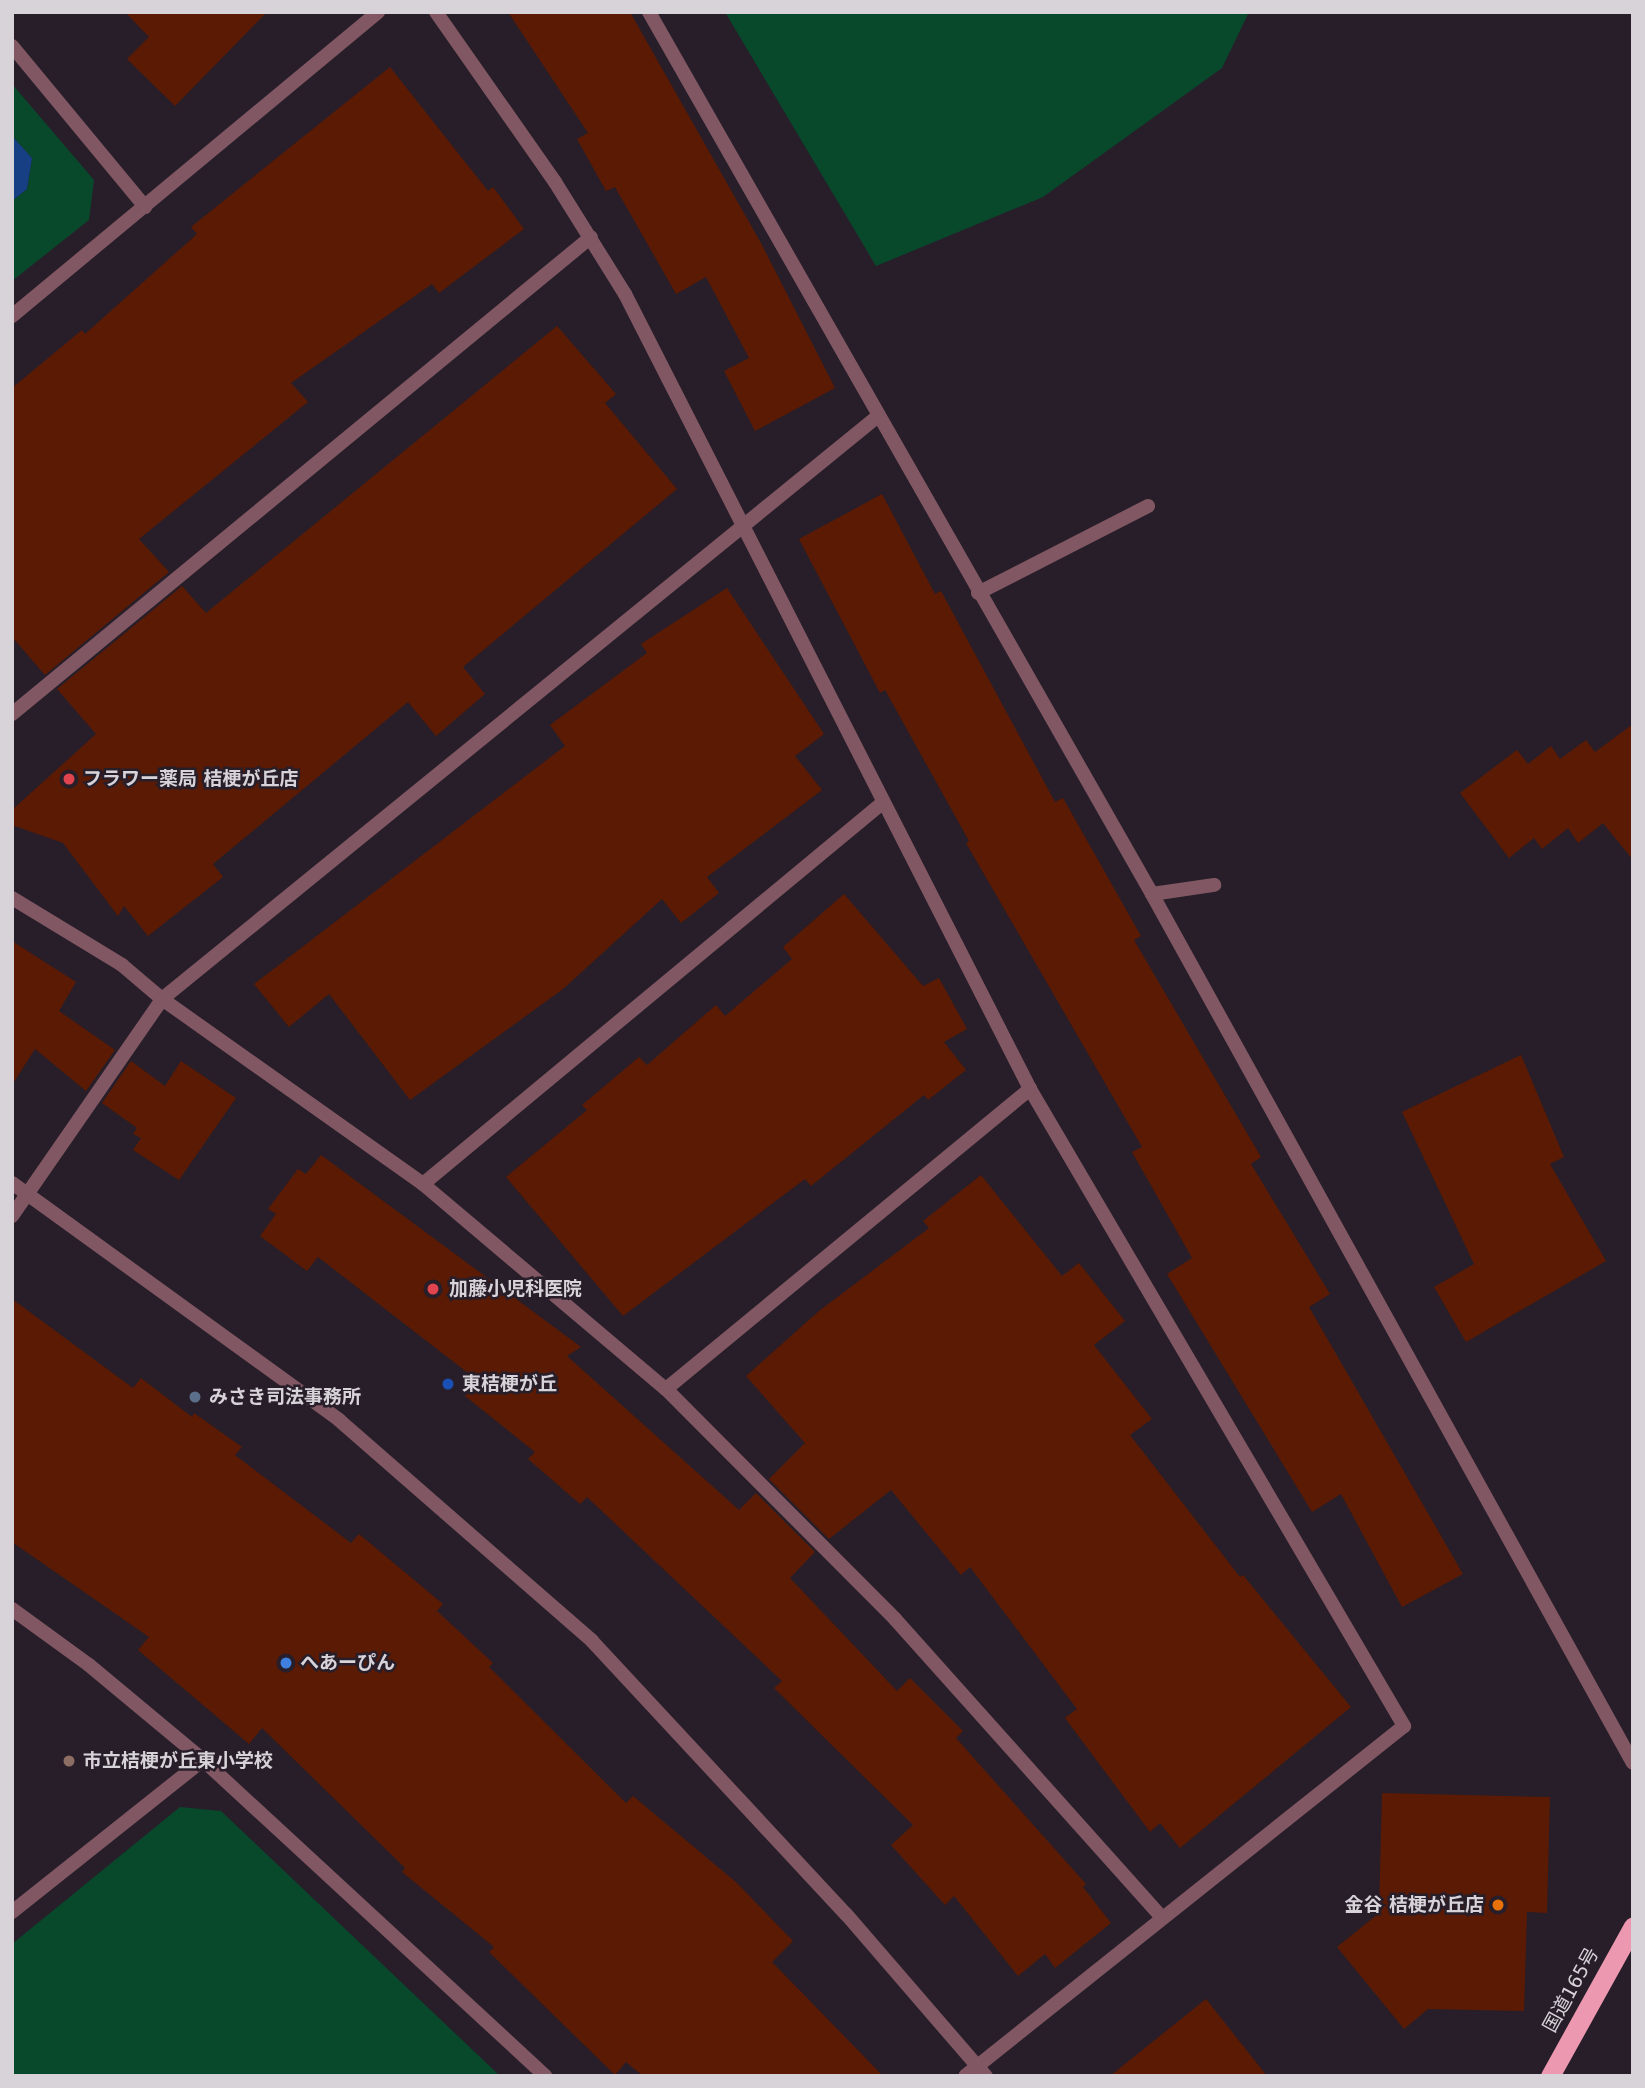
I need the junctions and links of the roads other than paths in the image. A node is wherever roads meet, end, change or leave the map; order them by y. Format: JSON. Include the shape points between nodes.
{"nodes":[{"id":1,"x":378,"y":12,"type":"edge"},
{"id":2,"x":436,"y":12,"type":"edge"},
{"id":3,"x":649,"y":12,"type":"edge"},
{"id":4,"x":12,"y":46,"type":"edge"},
{"id":5,"x":145,"y":207,"type":"junction"},
{"id":6,"x":592,"y":237,"type":"junction"},
{"id":7,"x":12,"y":316,"type":"edge"},
{"id":8,"x":877,"y":416,"type":"junction"},
{"id":9,"x":1148,"y":506,"type":"dead end"},
{"id":10,"x":740,"y":524,"type":"junction"},
{"id":11,"x":978,"y":593,"type":"junction"},
{"id":12,"x":12,"y":714,"type":"edge"},
{"id":13,"x":881,"y":804,"type":"junction"},
{"id":14,"x":1214,"y":885,"type":"dead end"},
{"id":15,"x":1153,"y":894,"type":"junction"},
{"id":16,"x":12,"y":898,"type":"edge"},
{"id":17,"x":162,"y":999,"type":"junction"},
{"id":18,"x":1030,"y":1089,"type":"junction"},
{"id":19,"x":12,"y":1183,"type":"edge"},
{"id":20,"x":422,"y":1184,"type":"junction"},
{"id":21,"x":28,"y":1193,"type":"junction"},
{"id":22,"x":12,"y":1216,"type":"edge"},
{"id":23,"x":666,"y":1390,"type":"junction"},
{"id":24,"x":12,"y":1609,"type":"edge"},
{"id":25,"x":203,"y":1760,"type":"junction"},
{"id":26,"x":1633,"y":1762,"type":"edge"},
{"id":27,"x":12,"y":1912,"type":"edge"},
{"id":28,"x":1161,"y":1917,"type":"junction"},
{"id":29,"x":1633,"y":1926,"type":"edge"},
{"id":30,"x":982,"y":2070,"type":"edge"},
{"id":31,"x":546,"y":2076,"type":"edge"},
{"id":32,"x":965,"y":2076,"type":"edge"},
{"id":33,"x":1550,"y":2076,"type":"edge"}],
"edges":[{"from":1,"to":5,"type":"street"},
{"from":2,"to":6,"type":"street"},
{"from":3,"to":8,"type":"street","via":[[721,131]]},
{"from":4,"to":5,"type":"street"},
{"from":5,"to":7,"type":"street"},
{"from":6,"to":10,"type":"street"},
{"from":6,"to":12,"type":"street"},
{"from":8,"to":10,"type":"street"},
{"from":8,"to":11,"type":"street"},
{"from":9,"to":11,"type":"street"},
{"from":10,"to":13,"type":"street"},
{"from":10,"to":17,"type":"street"},
{"from":11,"to":15,"type":"street"},
{"from":13,"to":18,"type":"street"},
{"from":13,"to":20,"type":"street"},
{"from":14,"to":15,"type":"street"},
{"from":15,"to":26,"type":"street"},
{"from":16,"to":17,"type":"street","via":[[122,965]]},
{"from":17,"to":20,"type":"street"},
{"from":17,"to":21,"type":"street"},
{"from":18,"to":23,"type":"street"},
{"from":18,"to":28,"type":"street","via":[[1404,1726]]},
{"from":19,"to":21,"type":"street"},
{"from":20,"to":23,"type":"street"},
{"from":21,"to":22,"type":"street"},
{"from":21,"to":30,"type":"street","via":[[339,1420],[592,1642],[846,1914]]},
{"from":23,"to":28,"type":"street","via":[[895,1619]]},
{"from":24,"to":25,"type":"street","via":[[89,1665]]},
{"from":25,"to":27,"type":"street"},
{"from":25,"to":31,"type":"street"},
{"from":28,"to":30,"type":"street"},
{"from":29,"to":33,"type":"highway","name":"国道165号"},
{"from":30,"to":32,"type":"street"}]}
